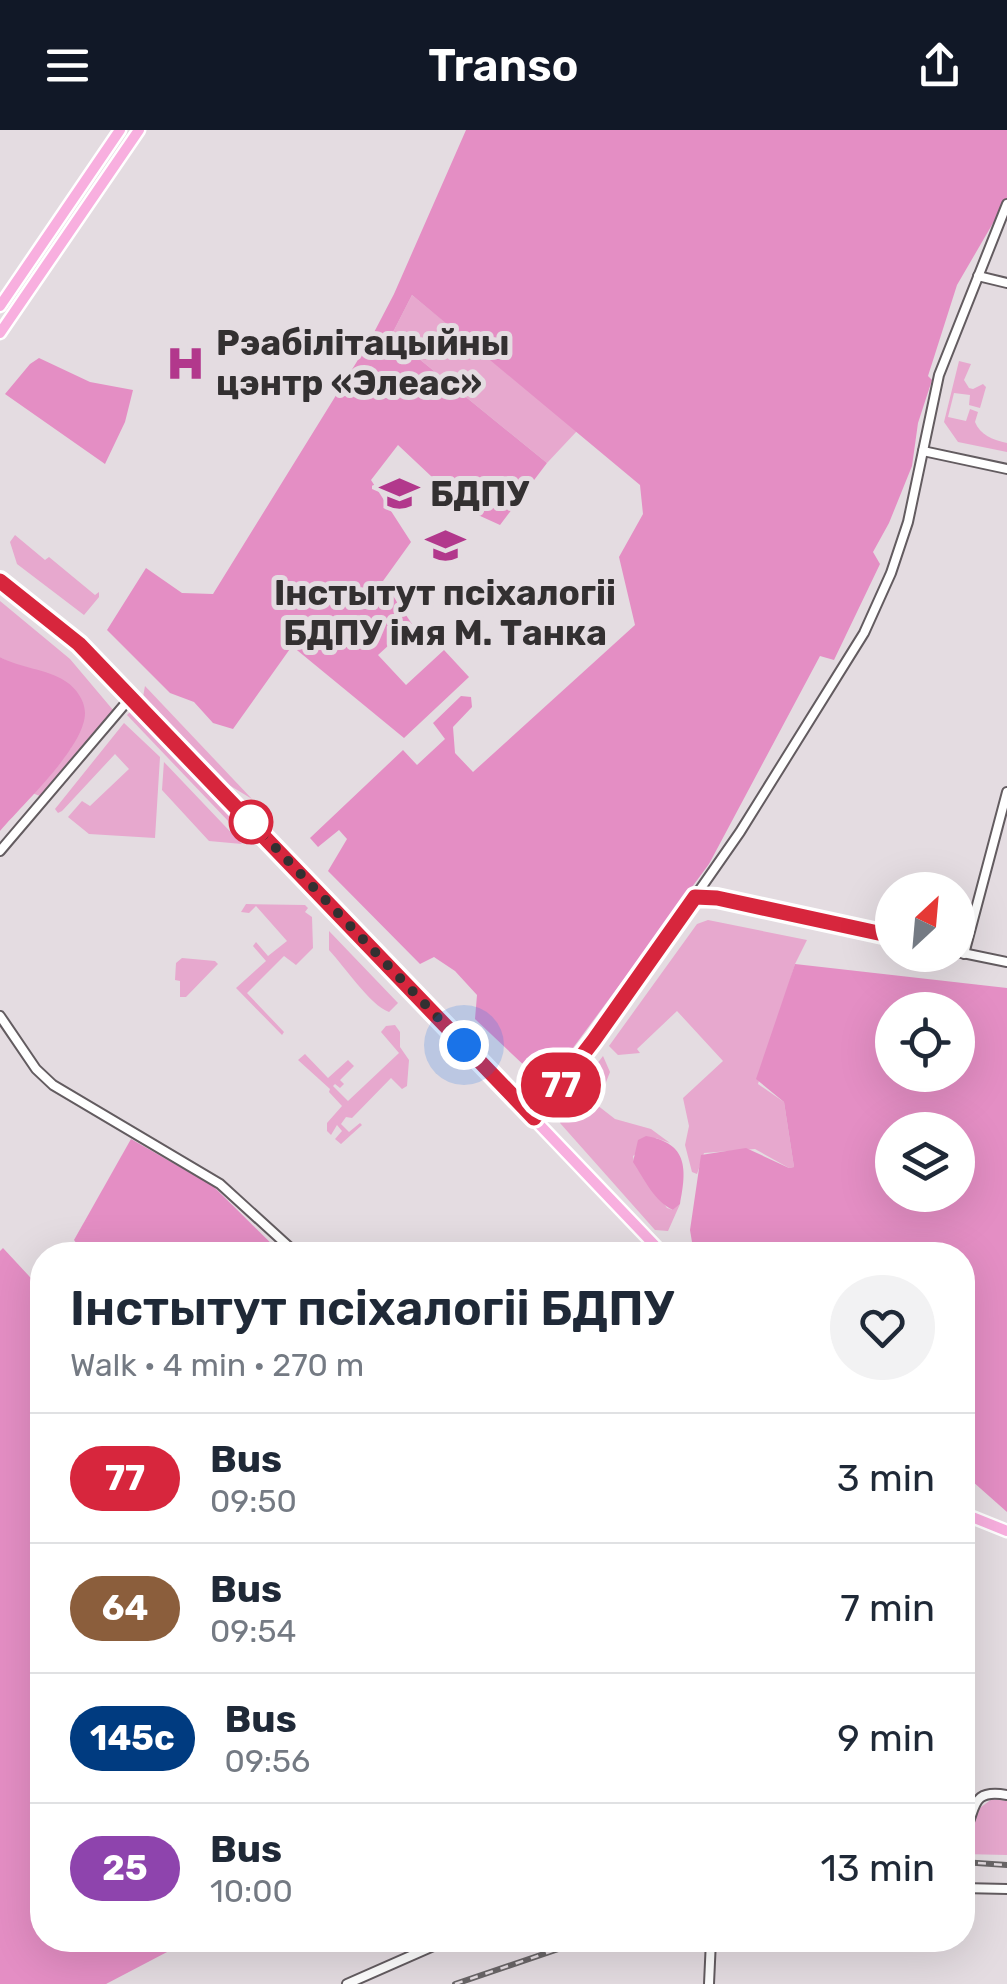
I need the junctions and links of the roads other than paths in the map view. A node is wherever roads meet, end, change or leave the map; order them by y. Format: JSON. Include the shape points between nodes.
{"nodes":[{"id":1,"x":120,"y":130,"type":"edge"},
{"id":2,"x":140,"y":130,"type":"edge"},
{"id":3,"x":1007,"y":204,"type":"edge"},
{"id":4,"x":978,"y":276,"type":"junction"},
{"id":5,"x":1007,"y":283,"type":"edge"},
{"id":6,"x":0,"y":306,"type":"edge"},
{"id":7,"x":0,"y":333,"type":"edge"},
{"id":8,"x":923,"y":451,"type":"junction"},
{"id":9,"x":1007,"y":469,"type":"edge"},
{"id":10,"x":0,"y":581,"type":"edge"},
{"id":11,"x":131,"y":697,"type":"junction"},
{"id":12,"x":1007,"y":792,"type":"edge"},
{"id":13,"x":0,"y":852,"type":"edge"},
{"id":14,"x":695,"y":897,"type":"junction"},
{"id":15,"x":975,"y":904,"type":"edge"},
{"id":16,"x":875,"y":932,"type":"edge"},
{"id":17,"x":975,"y":956,"type":"edge"},
{"id":18,"x":1007,"y":962,"type":"edge"},
{"id":19,"x":0,"y":1016,"type":"edge"},
{"id":20,"x":534,"y":1118,"type":"junction"},
{"id":21,"x":284,"y":1242,"type":"edge"},
{"id":22,"x":652,"y":1242,"type":"edge"},
{"id":23,"x":975,"y":1518,"type":"edge"},
{"id":24,"x":1007,"y":1531,"type":"edge"},
{"id":25,"x":1007,"y":1795,"type":"edge"},
{"id":26,"x":975,"y":1804,"type":"edge"},
{"id":27,"x":975,"y":1889,"type":"edge"},
{"id":28,"x":1007,"y":1890,"type":"edge"},
{"id":29,"x":420,"y":1952,"type":"edge"},
{"id":30,"x":710,"y":1952,"type":"edge"},
{"id":31,"x":347,"y":1984,"type":"edge"},
{"id":32,"x":709,"y":1984,"type":"edge"}],
"edges":[{"from":1,"to":6,"type":"main road"},
{"from":2,"to":7,"type":"main road"},
{"from":3,"to":4,"type":"street"},
{"from":4,"to":5,"type":"street"},
{"from":4,"to":8,"type":"street","via":[[940,375]]},
{"from":8,"to":9,"type":"street"},
{"from":8,"to":14,"type":"street","via":[[908,522],[874,615]]},
{"from":10,"to":11,"type":"main road","via":[[65,630]]},
{"from":11,"to":13,"type":"street"},
{"from":11,"to":20,"type":"main road"},
{"from":12,"to":15,"type":"street"},
{"from":14,"to":16,"type":"street"},
{"from":14,"to":20,"type":"street"},
{"from":17,"to":18,"type":"street"},
{"from":19,"to":21,"type":"street","via":[[54,1085],[220,1184]]},
{"from":20,"to":22,"type":"main road"},
{"from":23,"to":24,"type":"main road"},
{"from":25,"to":26,"type":"street","via":[[987,1794]]},
{"from":27,"to":28,"type":"street"},
{"from":29,"to":31,"type":"street"},
{"from":30,"to":32,"type":"street"}]}
